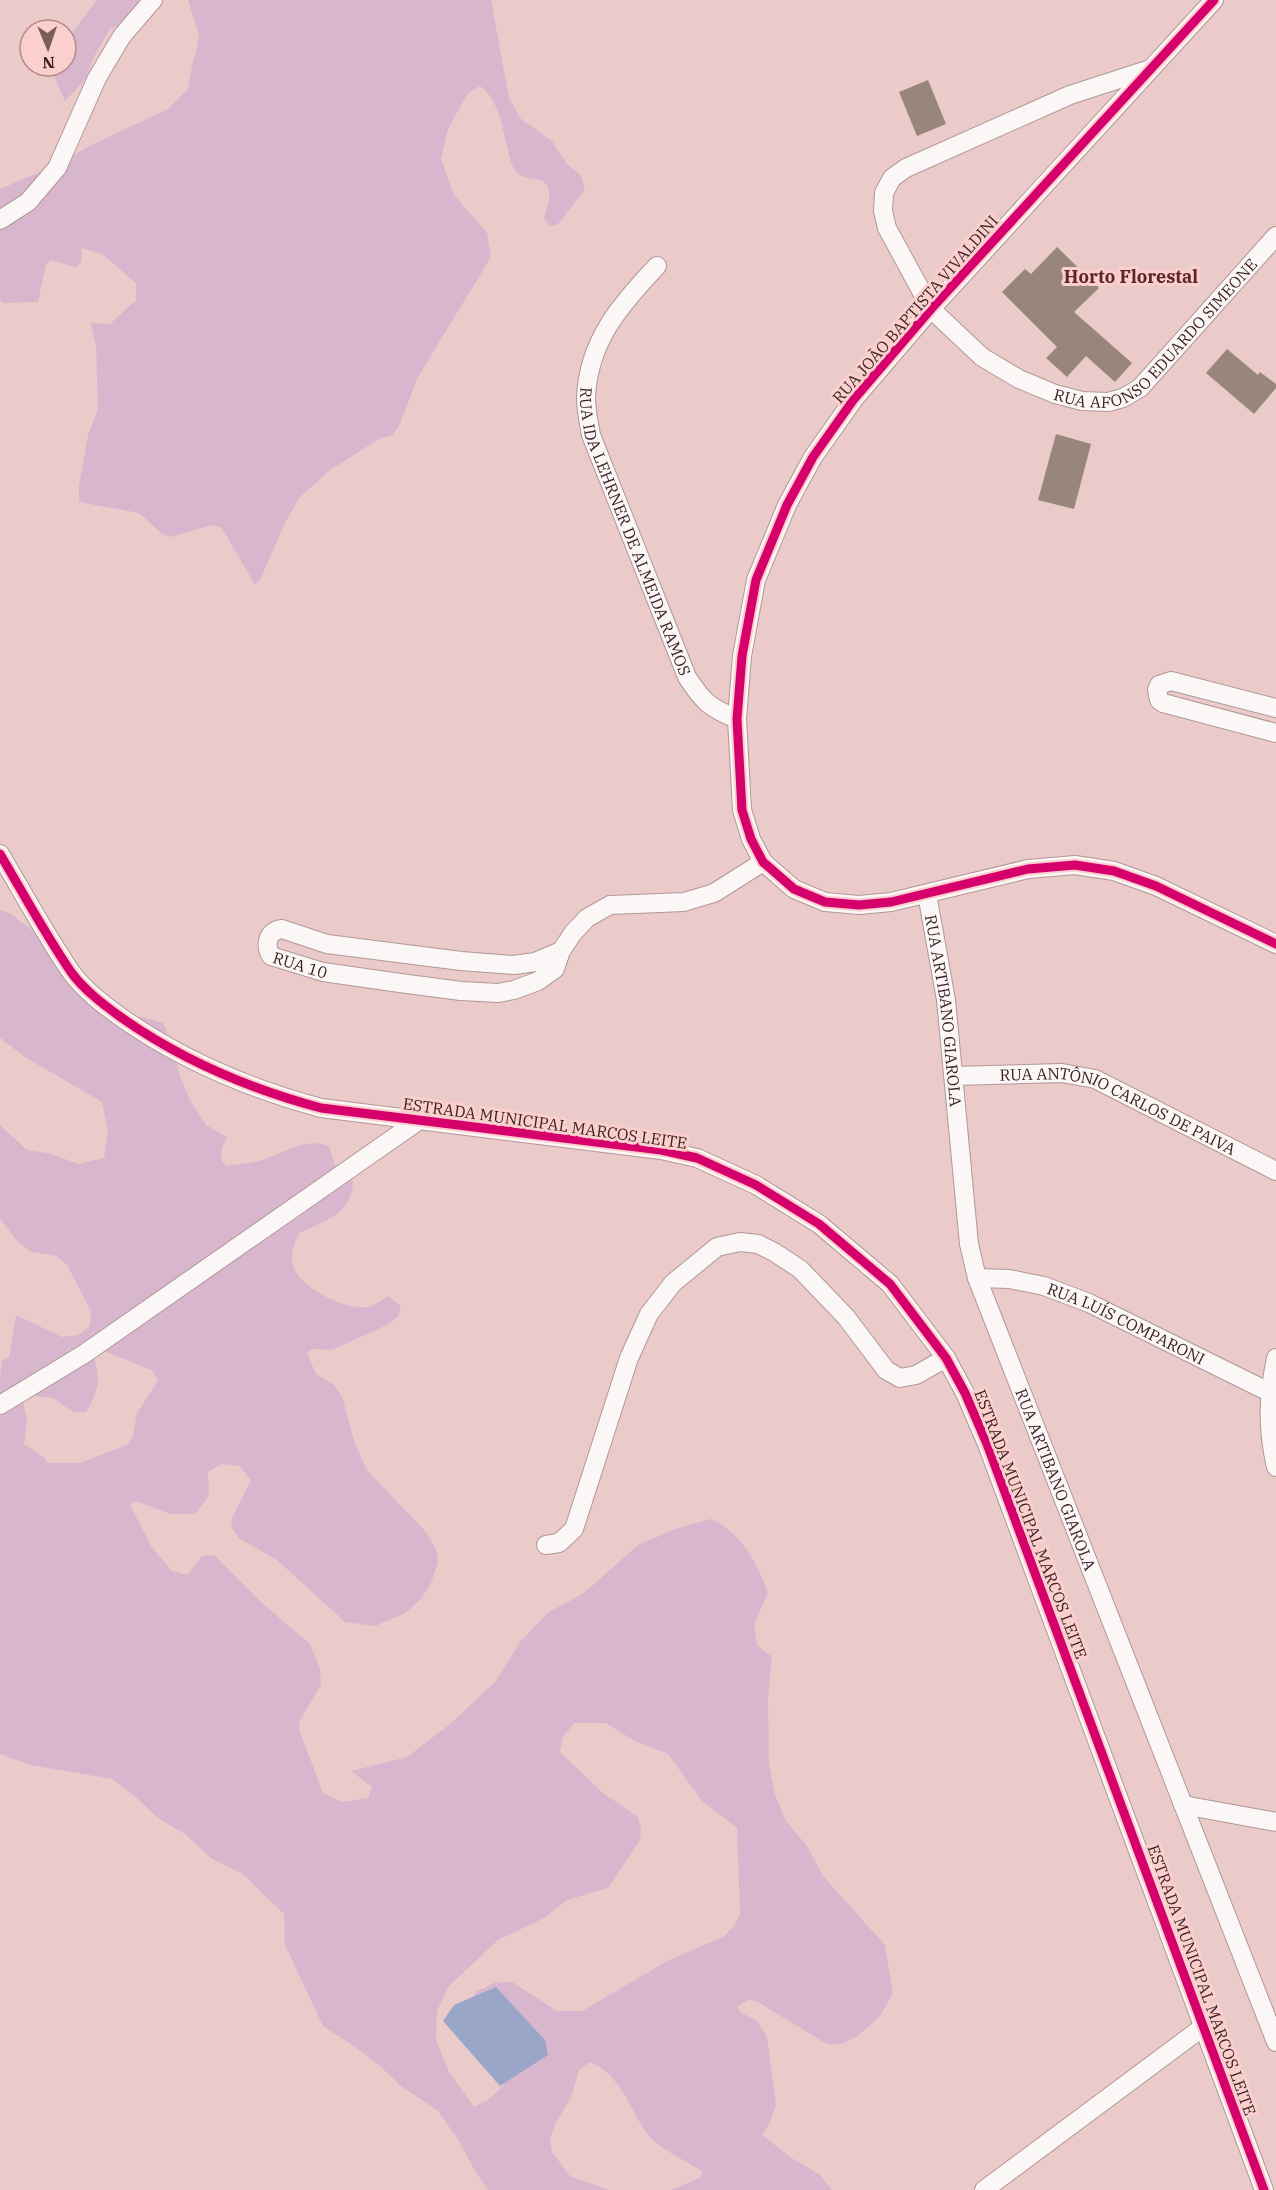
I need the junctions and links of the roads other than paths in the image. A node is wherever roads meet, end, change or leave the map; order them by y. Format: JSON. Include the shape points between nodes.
{"nodes":[{"id":1,"x":153,"y":0,"type":"edge"},
{"id":2,"x":1214,"y":0,"type":"edge"},
{"id":3,"x":1148,"y":70,"type":"junction"},
{"id":4,"x":0,"y":220,"type":"edge"},
{"id":5,"x":1276,"y":236,"type":"edge"},
{"id":6,"x":657,"y":266,"type":"dead end"},
{"id":7,"x":931,"y":309,"type":"junction"},
{"id":8,"x":1276,"y":708,"type":"edge"},
{"id":9,"x":737,"y":719,"type":"junction"},
{"id":10,"x":1276,"y":733,"type":"edge"},
{"id":11,"x":0,"y":854,"type":"edge"},
{"id":12,"x":764,"y":861,"type":"junction"},
{"id":13,"x":927,"y":894,"type":"junction"},
{"id":14,"x":1276,"y":944,"type":"edge"},
{"id":15,"x":561,"y":951,"type":"junction"},
{"id":16,"x":514,"y":965,"type":"junction"},
{"id":17,"x":514,"y":990,"type":"junction"},
{"id":18,"x":954,"y":1076,"type":"junction"},
{"id":19,"x":418,"y":1121,"type":"junction"},
{"id":20,"x":1276,"y":1171,"type":"edge"},
{"id":21,"x":976,"y":1278,"type":"junction"},
{"id":22,"x":946,"y":1358,"type":"junction"},
{"id":23,"x":1276,"y":1358,"type":"edge"},
{"id":24,"x":1269,"y":1392,"type":"junction"},
{"id":25,"x":0,"y":1405,"type":"edge"},
{"id":26,"x":1276,"y":1467,"type":"edge"},
{"id":27,"x":546,"y":1545,"type":"dead end"},
{"id":28,"x":1183,"y":1805,"type":"junction"},
{"id":29,"x":1276,"y":1822,"type":"edge"},
{"id":30,"x":1203,"y":2027,"type":"junction"},
{"id":31,"x":1276,"y":2042,"type":"edge"},
{"id":32,"x":984,"y":2190,"type":"edge"},
{"id":33,"x":1264,"y":2190,"type":"edge"}],
"edges":[{"from":1,"to":4,"type":"street","via":[[122,36],[97,78],[57,168],[28,202]]},
{"from":2,"to":3,"type":"street","name":"RUA JOÃO BAPTISTA VIVALDINI"},
{"from":3,"to":7,"type":"street","name":"RUA JOÃO BAPTISTA VIVALDINI"},
{"from":3,"to":7,"type":"street","name":"RUA AFONSO EDUARDO SIMEONE","via":[[1070,95],[906,168],[892,178],[884,193],[887,228]]},
{"from":5,"to":7,"type":"street","name":"RUA AFONSO EDUARDO SIMEONE","via":[[1140,388],[1108,402],[1082,401],[1018,380],[982,357]]},
{"from":6,"to":9,"type":"street","name":"RUA IDA LEHRNER DE ALMEIDA RAMOS","via":[[624,302],[597,344],[588,372],[586,401],[591,435],[687,677],[699,697],[715,710]]},
{"from":7,"to":9,"type":"street","name":"RUA JOÃO BAPTISTA VIVALDINI","via":[[854,399],[813,457],[787,505],[756,580],[742,657]]},
{"from":8,"to":10,"type":"street","via":[[1171,681],[1159,685],[1157,690],[1163,703]]},
{"from":9,"to":12,"type":"street","name":"RUA JOÃO BAPTISTA VIVALDINI","via":[[742,810],[751,839]]},
{"from":11,"to":19,"type":"street","name":"ESTRADA MUNICIPAL MARCOS LEITE","via":[[72,973],[103,1004],[151,1038],[277,1097],[321,1108]]},
{"from":12,"to":13,"type":"street","name":"RUA JOÃO BAPTISTA VIVALDINI","via":[[794,889],[825,902],[859,906]]},
{"from":12,"to":15,"type":"street","name":"RUA 10","via":[[714,893],[684,902],[610,905],[587,918]]},
{"from":13,"to":14,"type":"street","name":"RUA JOÃO BAPTISTA VIVALDINI","via":[[1028,869],[1075,865],[1114,871],[1156,886]]},
{"from":13,"to":18,"type":"street","name":"RUA ARTIBANO GIAROLA","via":[[946,1000]]},
{"from":15,"to":16,"type":"street","name":"RUA 10","via":[[535,962]]},
{"from":15,"to":17,"type":"street","name":"RUA 10","via":[[555,969]]},
{"from":16,"to":17,"type":"street"},
{"from":16,"to":17,"type":"street","name":"RUA 10","via":[[327,944],[282,929],[270,934],[267,944],[271,956],[323,972],[461,991]]},
{"from":18,"to":20,"type":"street","name":"RUA ANTÔNIO CARLOS DE PAIVA","via":[[1062,1073],[1095,1079]]},
{"from":18,"to":21,"type":"street","name":"RUA ARTIBANO GIAROLA","via":[[969,1244]]},
{"from":19,"to":22,"type":"street","name":"ESTRADA MUNICIPAL MARCOS LEITE","via":[[661,1150],[697,1158],[756,1185],[819,1224],[890,1284]]},
{"from":19,"to":25,"type":"street","via":[[84,1354]]},
{"from":21,"to":24,"type":"street","name":"RUA LUÍS COMPARONI","via":[[1009,1279],[1053,1289],[1089,1303]]},
{"from":21,"to":28,"type":"street","name":"RUA ARTIBANO GIAROLA"},
{"from":22,"to":27,"type":"street","via":[[916,1375],[900,1378],[886,1370],[846,1317],[800,1269],[758,1244],[740,1242],[717,1247],[673,1283],[649,1314],[629,1358],[574,1529],[559,1543]]},
{"from":22,"to":30,"type":"street","name":"ESTRADA MUNICIPAL MARCOS LEITE","via":[[987,1444]]},
{"from":23,"to":24,"type":"street"},
{"from":24,"to":26,"type":"street","via":[[1270,1441]]},
{"from":28,"to":29,"type":"street"},
{"from":28,"to":31,"type":"street","name":"RUA ARTIBANO GIAROLA"},
{"from":30,"to":32,"type":"street"},
{"from":30,"to":33,"type":"street","name":"ESTRADA MUNICIPAL MARCOS LEITE"}]}
